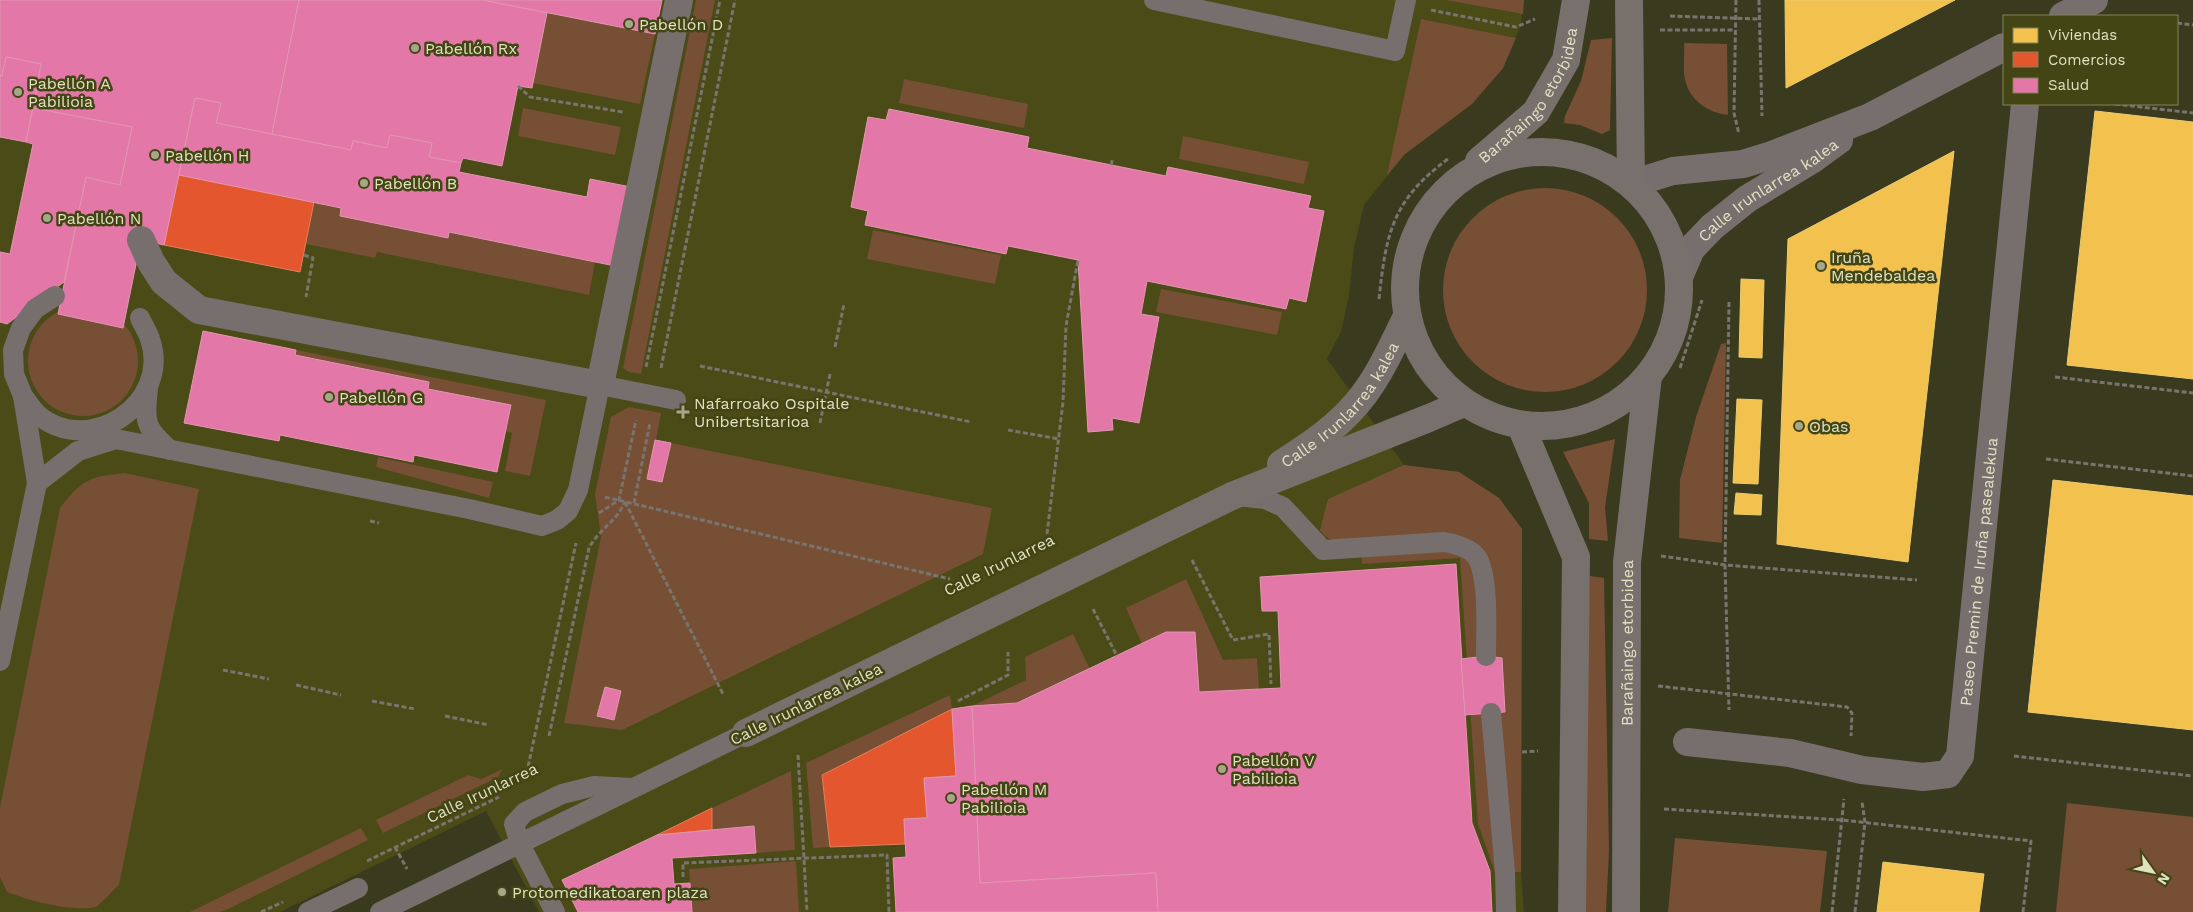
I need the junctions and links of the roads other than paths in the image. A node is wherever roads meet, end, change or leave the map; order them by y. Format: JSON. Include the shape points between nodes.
{"nodes":[{"id":1,"x":679,"y":0,"type":"edge"},
{"id":2,"x":1154,"y":0,"type":"edge"},
{"id":3,"x":1406,"y":0,"type":"edge"},
{"id":4,"x":1576,"y":0,"type":"edge"},
{"id":5,"x":1629,"y":0,"type":"edge"},
{"id":6,"x":2094,"y":0,"type":"edge"},
{"id":7,"x":2065,"y":15,"type":"edge"},
{"id":8,"x":2003,"y":47,"type":"edge"},
{"id":9,"x":2025,"y":105,"type":"edge"},
{"id":10,"x":1870,"y":116,"type":"junction"},
{"id":11,"x":1455,"y":168,"type":"junction"},
{"id":12,"x":1631,"y":184,"type":"junction"},
{"id":13,"x":141,"y":240,"type":"dead end"},
{"id":14,"x":1679,"y":277,"type":"junction"},
{"id":15,"x":55,"y":296,"type":"dead end"},
{"id":16,"x":1407,"y":316,"type":"junction"},
{"id":17,"x":140,"y":318,"type":"dead end"},
{"id":18,"x":1648,"y":376,"type":"junction"},
{"id":19,"x":149,"y":386,"type":"junction"},
{"id":20,"x":600,"y":386,"type":"junction"},
{"id":21,"x":23,"y":396,"type":"junction"},
{"id":22,"x":676,"y":400,"type":"dead end"},
{"id":23,"x":1464,"y":403,"type":"junction"},
{"id":24,"x":137,"y":405,"type":"junction"},
{"id":25,"x":1521,"y":426,"type":"junction"},
{"id":26,"x":79,"y":431,"type":"junction"},
{"id":27,"x":116,"y":439,"type":"junction"},
{"id":28,"x":170,"y":450,"type":"junction"},
{"id":29,"x":37,"y":483,"type":"junction"},
{"id":30,"x":1232,"y":496,"type":"junction"},
{"id":31,"x":1486,"y":656,"type":"dead end"},
{"id":32,"x":0,"y":661,"type":"edge"},
{"id":33,"x":1491,"y":713,"type":"dead end"},
{"id":34,"x":746,"y":733,"type":"joint"},
{"id":35,"x":1687,"y":742,"type":"dead end"},
{"id":36,"x":635,"y":788,"type":"junction"},
{"id":37,"x":520,"y":844,"type":"junction"},
{"id":38,"x":358,"y":888,"type":"dead end"},
{"id":39,"x":308,"y":912,"type":"edge"},
{"id":40,"x":380,"y":912,"type":"edge"},
{"id":41,"x":554,"y":912,"type":"edge"},
{"id":42,"x":1506,"y":912,"type":"edge"},
{"id":43,"x":1572,"y":912,"type":"edge"},
{"id":44,"x":1626,"y":912,"type":"edge"}],
"edges":[{"from":1,"to":20,"type":"street"},
{"from":2,"to":3,"type":"lane","via":[[1395,51]]},
{"from":4,"to":11,"type":"main road","name":"Barañaingo etorbidea","via":[[1566,60],[1536,112]]},
{"from":5,"to":12,"type":"main road"},
{"from":6,"to":7,"type":"street"},
{"from":8,"to":10,"type":"street","name":"Calle Irunlarrea kalea"},
{"from":9,"to":35,"type":"street","name":"Paseo Premin de Iruña pasealekua","via":[[1960,756],[1948,774],[1923,777],[1848,768],[1790,754]]},
{"from":10,"to":12,"type":"street","name":"Calle Irunlarrea kalea","via":[[1743,164],[1673,171]]},
{"from":10,"to":14,"type":"street","name":"Calle Irunlarrea kalea","via":[[1813,158],[1747,199],[1712,227],[1691,249]]},
{"from":11,"to":12,"type":"main road","via":[[1533,152],[1577,155],[1607,167]]},
{"from":11,"to":16,"type":"main road","via":[[1424,219],[1407,261],[1404,298]]},
{"from":12,"to":14,"type":"main road","via":[[1649,201],[1664,224],[1674,250]]},
{"from":13,"to":20,"type":"street","via":[[164,282],[199,310]]},
{"from":14,"to":18,"type":"main road","via":[[1679,306],[1672,335]]},
{"from":15,"to":21,"type":"lane","via":[[30,315],[13,350],[14,374]]},
{"from":16,"to":23,"type":"main road","via":[[1424,360],[1436,378]]},
{"from":16,"to":30,"type":"main road","name":"Calle Irunlarrea kalea","via":[[1372,383],[1350,411],[1319,440]]},
{"from":17,"to":19,"type":"lane","via":[[150,339],[153,362]]},
{"from":18,"to":25,"type":"main road","via":[[1614,406],[1572,424]]},
{"from":18,"to":44,"type":"main road","name":"Barañaingo etorbidea","via":[[1627,562]]},
{"from":19,"to":24,"type":"lane"},
{"from":19,"to":28,"type":"lane","via":[[145,415],[153,435]]},
{"from":20,"to":22,"type":"lane"},
{"from":20,"to":28,"type":"lane","via":[[578,490],[568,511],[558,520],[542,526]]},
{"from":21,"to":26,"type":"lane","via":[[38,414],[56,425]]},
{"from":21,"to":29,"type":"lane"},
{"from":23,"to":25,"type":"main road","via":[[1491,417]]},
{"from":23,"to":30,"type":"main road","name":"Calle Irunlarrea kalea"},
{"from":24,"to":26,"type":"lane","via":[[120,420],[100,429]]},
{"from":24,"to":27,"type":"lane"},
{"from":25,"to":43,"type":"main road","via":[[1576,558]]},
{"from":26,"to":27,"type":"lane"},
{"from":27,"to":28,"type":"lane"},
{"from":27,"to":29,"type":"lane","via":[[78,451]]},
{"from":29,"to":32,"type":"lane"},
{"from":30,"to":31,"type":"lane","via":[[1265,499],[1283,507],[1323,550],[1444,542],[1460,545],[1478,558],[1484,582]]},
{"from":30,"to":34,"type":"main road","name":"Calle Irunlarrea kalea"},
{"from":33,"to":42,"type":"lane","bridge":true},
{"from":34,"to":36,"type":"lane","name":"Calle Irunlarrea kalea"},
{"from":36,"to":37,"type":"lane","name":"Calle Irunlarrea kalea"},
{"from":36,"to":37,"type":"lane","via":[[594,786],[562,794],[525,812],[514,824]]},
{"from":37,"to":40,"type":"lane","name":"Calle Irunlarrea kalea"},
{"from":37,"to":41,"type":"lane"},
{"from":38,"to":39,"type":"lane"}]}
